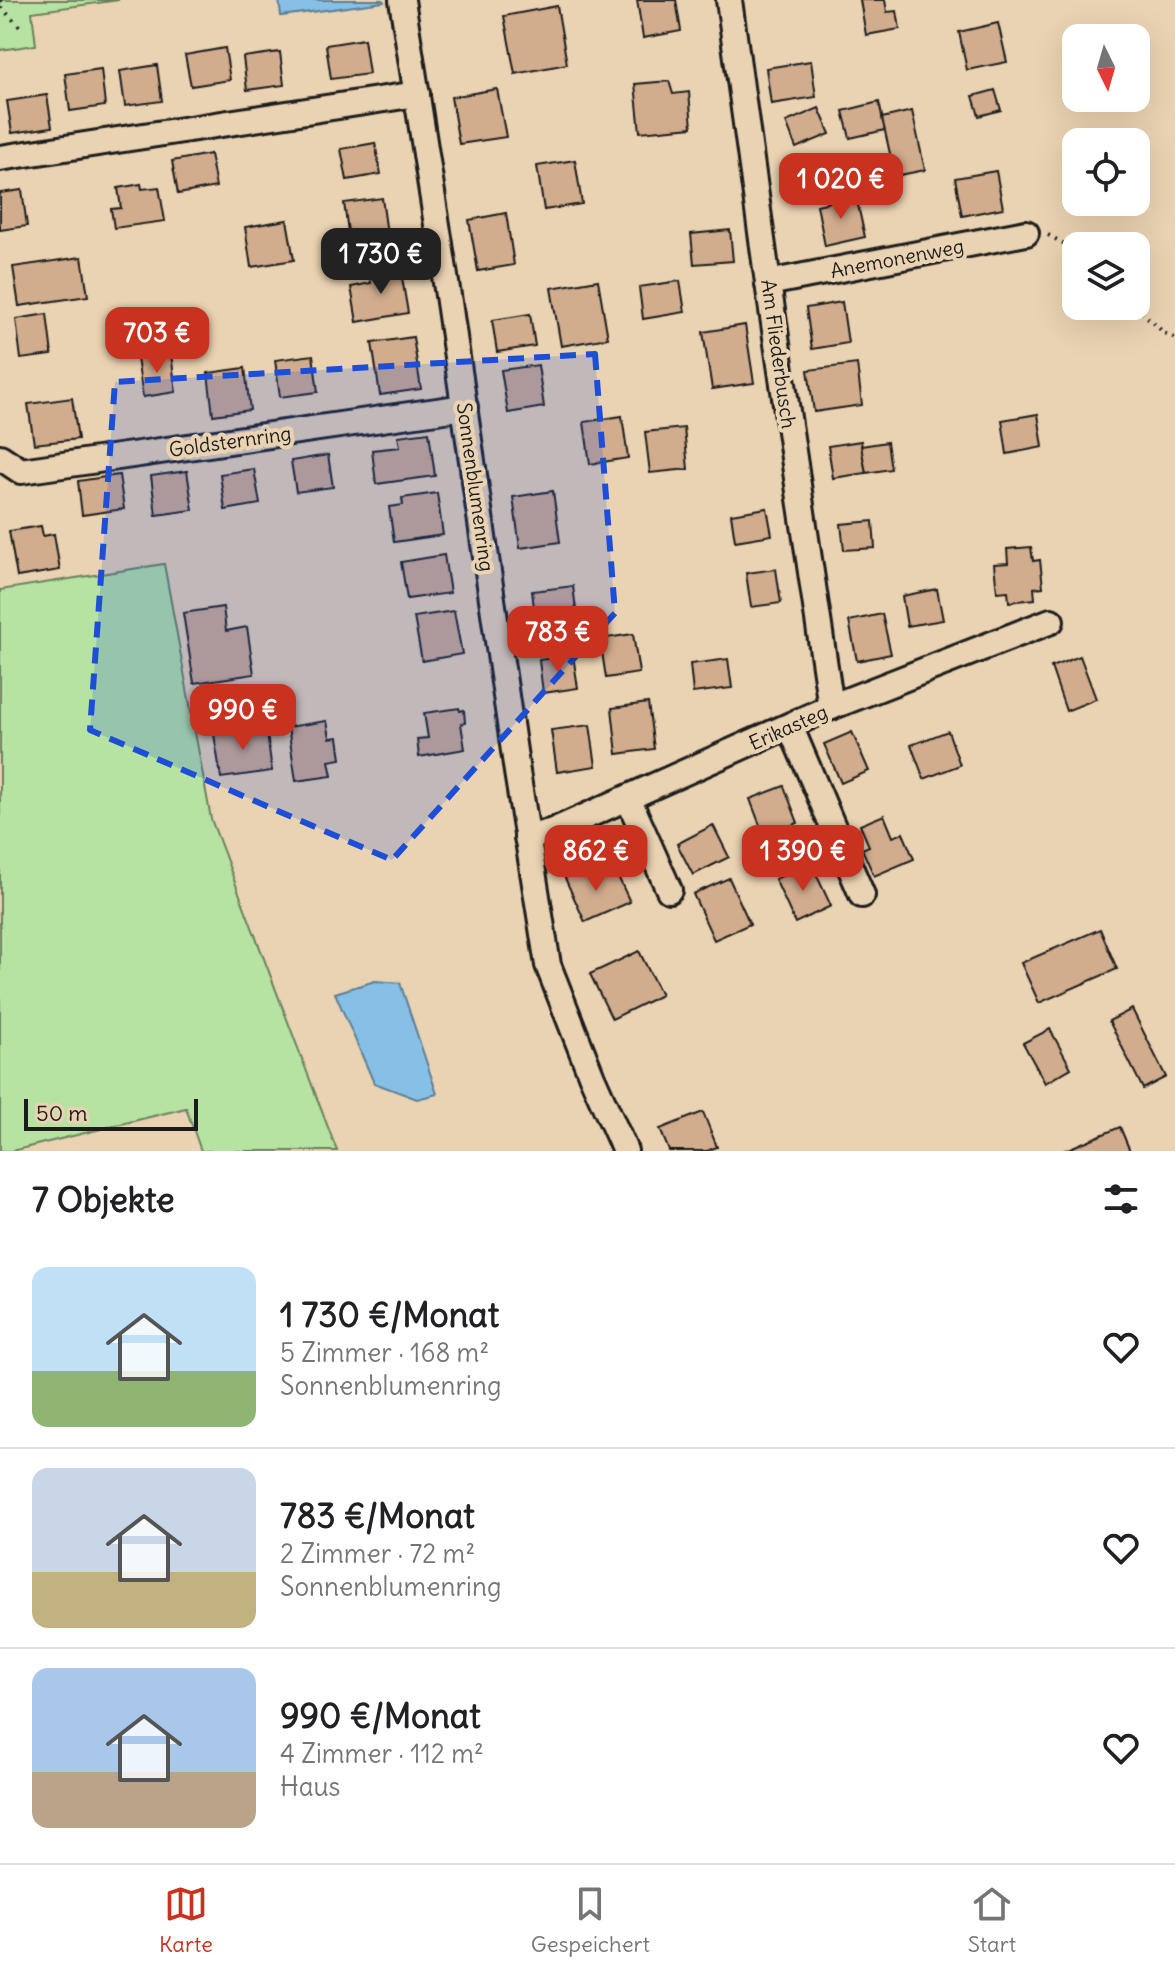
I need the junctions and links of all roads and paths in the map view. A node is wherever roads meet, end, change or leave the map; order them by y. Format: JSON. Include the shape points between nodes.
{"nodes":[{"id":1,"x":1,"y":0,"type":"edge"},
{"id":2,"x":402,"y":0,"type":"edge"},
{"id":3,"x":729,"y":0,"type":"edge"},
{"id":4,"x":21,"y":28,"type":"dead end"},
{"id":5,"x":417,"y":94,"type":"junction"},
{"id":6,"x":0,"y":158,"type":"edge"},
{"id":7,"x":1026,"y":233,"type":"joint"},
{"id":8,"x":1062,"y":242,"type":"edge"},
{"id":9,"x":768,"y":283,"type":"junction"},
{"id":10,"x":1150,"y":320,"type":"edge"},
{"id":11,"x":1175,"y":338,"type":"edge"},
{"id":12,"x":465,"y":407,"type":"junction"},
{"id":13,"x":0,"y":457,"type":"edge"},
{"id":14,"x":1051,"y":621,"type":"dead end"},
{"id":15,"x":831,"y":707,"type":"junction"},
{"id":16,"x":790,"y":726,"type":"junction"},
{"id":17,"x":628,"y":798,"type":"junction"},
{"id":18,"x":527,"y":838,"type":"junction"},
{"id":19,"x":669,"y":890,"type":"dead end"},
{"id":20,"x":862,"y":895,"type":"dead end"},
{"id":21,"x":625,"y":1151,"type":"edge"}],
"edges":[{"from":1,"to":4,"type":"path","via":[[0,6]]},
{"from":2,"to":5,"type":"street","name":"Sonnenblumenring"},
{"from":3,"to":9,"type":"street","name":"Am Fliederbusch"},
{"from":5,"to":6,"type":"street"},
{"from":5,"to":12,"type":"street","name":"Sonnenblumenring"},
{"from":7,"to":8,"type":"path"},
{"from":7,"to":9,"type":"street","name":"Anemonenweg"},
{"from":9,"to":15,"type":"street","name":"Am Fliederbusch"},
{"from":10,"to":11,"type":"path"},
{"from":12,"to":13,"type":"street","name":"Goldsternring","via":[[21,471]]},
{"from":12,"to":18,"type":"street","name":"Sonnenblumenring"},
{"from":14,"to":15,"type":"street","name":"Erikasteg"},
{"from":15,"to":16,"type":"street","name":"Erikasteg"},
{"from":16,"to":17,"type":"street","name":"Erikasteg"},
{"from":16,"to":20,"type":"street"},
{"from":17,"to":18,"type":"street","name":"Erikasteg"},
{"from":17,"to":19,"type":"street"},
{"from":18,"to":21,"type":"street","name":"Sonnenblumenring","via":[[548,965]]}]}
